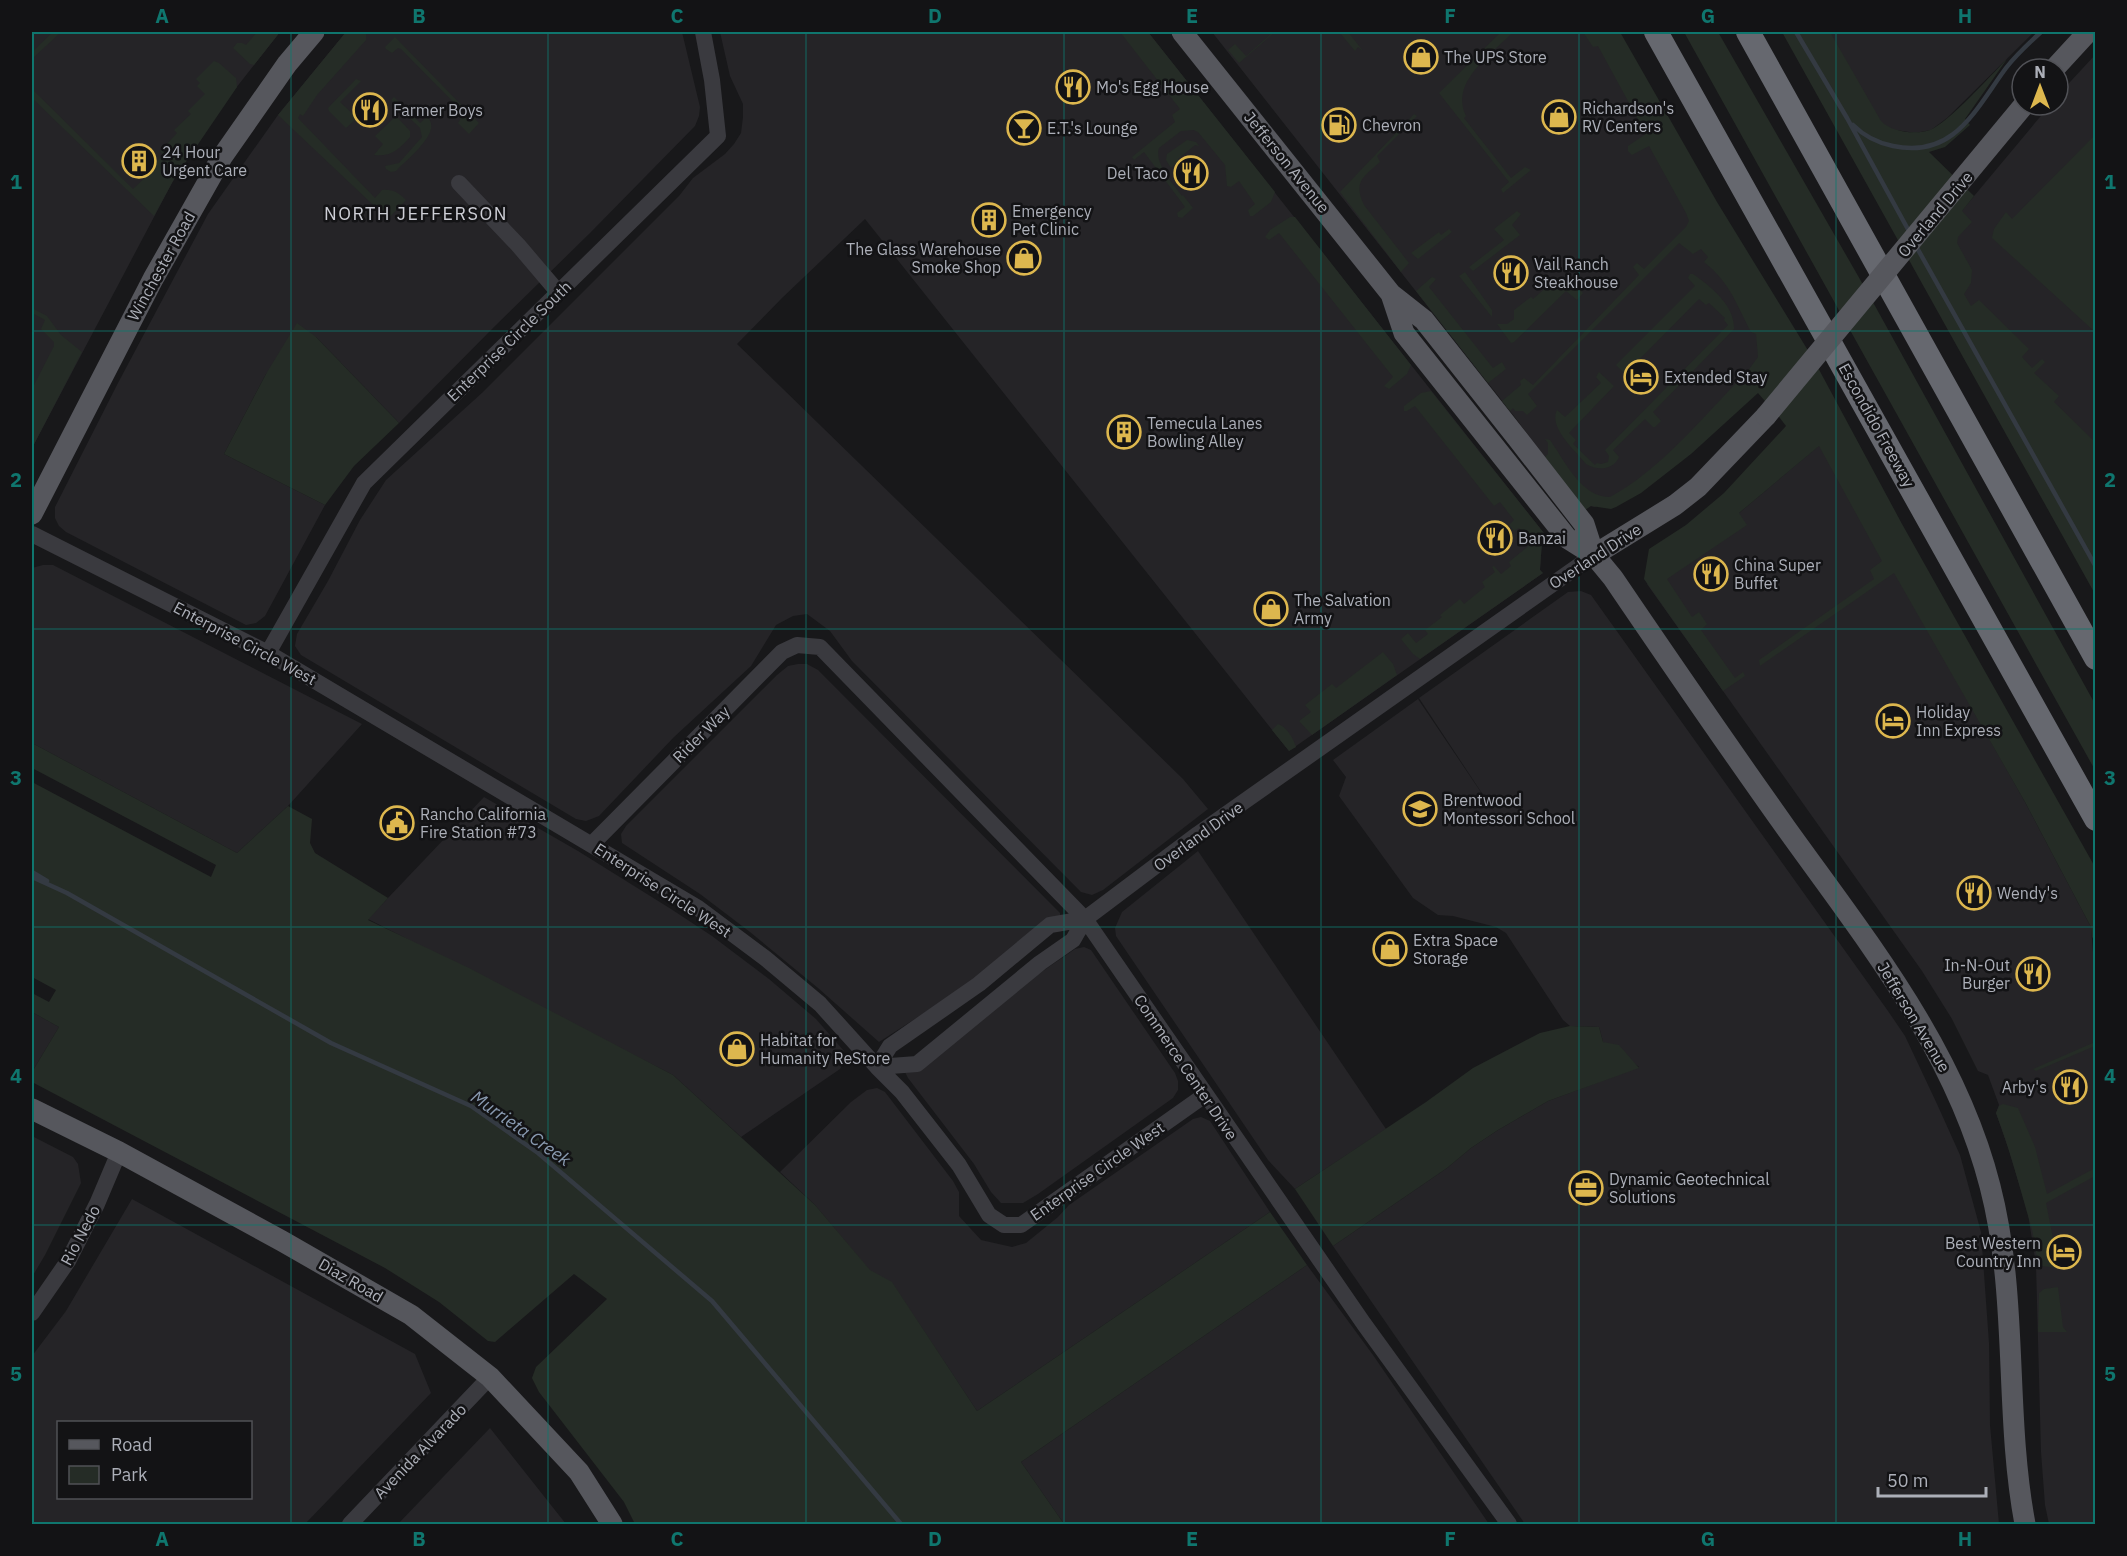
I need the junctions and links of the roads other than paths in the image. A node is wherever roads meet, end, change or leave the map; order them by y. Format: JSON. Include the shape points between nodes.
{"nodes":[{"id":1,"x":314,"y":32,"type":"edge"},
{"id":2,"x":703,"y":32,"type":"edge"},
{"id":3,"x":1182,"y":32,"type":"edge"},
{"id":4,"x":1656,"y":32,"type":"edge"},
{"id":5,"x":1748,"y":32,"type":"edge"},
{"id":6,"x":2088,"y":32,"type":"edge"},
{"id":7,"x":2065,"y":57,"type":"edge"},
{"id":8,"x":2014,"y":117,"type":"edge"},
{"id":9,"x":459,"y":183,"type":"dead end"},
{"id":10,"x":558,"y":292,"type":"junction"},
{"id":11,"x":32,"y":514,"type":"edge"},
{"id":12,"x":32,"y":534,"type":"edge"},
{"id":13,"x":1594,"y":555,"type":"junction"},
{"id":14,"x":820,"y":646,"type":"joint"},
{"id":15,"x":268,"y":653,"type":"junction"},
{"id":16,"x":2096,"y":658,"type":"edge"},
{"id":17,"x":2096,"y":819,"type":"edge"},
{"id":18,"x":592,"y":844,"type":"junction"},
{"id":19,"x":1085,"y":919,"type":"junction"},
{"id":20,"x":876,"y":1067,"type":"junction"},
{"id":21,"x":1205,"y":1095,"type":"junction"},
{"id":22,"x":32,"y":1109,"type":"edge"},
{"id":23,"x":119,"y":1152,"type":"junction"},
{"id":24,"x":32,"y":1313,"type":"edge"},
{"id":25,"x":490,"y":1377,"type":"junction"},
{"id":26,"x":350,"y":1524,"type":"edge"},
{"id":27,"x":612,"y":1524,"type":"edge"},
{"id":28,"x":1509,"y":1524,"type":"edge"},
{"id":29,"x":2025,"y":1524,"type":"edge"}],
"edges":[{"from":1,"to":11,"type":"main road","name":"Winchester Road","via":[[222,157],[153,279]]},
{"from":2,"to":10,"type":"street","name":"Enterprise Circle South","via":[[718,136]]},
{"from":3,"to":13,"type":"main road","name":"Jefferson Avenue","via":[[1391,294],[1404,333],[1568,538]]},
{"from":4,"to":17,"type":"highway","name":"Escondido Freeway"},
{"from":5,"to":16,"type":"highway"},
{"from":6,"to":7,"type":"main road"},
{"from":8,"to":13,"type":"main road","name":"Overland Drive","bridge":true,"via":[[1766,416],[1691,493]]},
{"from":9,"to":10,"type":"street"},
{"from":10,"to":15,"type":"street","name":"Enterprise Circle South","via":[[364,483]]},
{"from":12,"to":15,"type":"street","name":"Enterprise Circle West"},
{"from":13,"to":19,"type":"street","name":"Overland Drive","via":[[1198,834]]},
{"from":13,"to":29,"type":"main road","name":"Jefferson Avenue","via":[[1905,994],[1956,1088],[1978,1142],[2001,1232],[2011,1329],[2019,1489]]},
{"from":14,"to":18,"type":"street","name":"Rider Way","via":[[797,645],[782,652]]},
{"from":14,"to":19,"type":"street","name":"Commerce Center Drive"},
{"from":15,"to":18,"type":"street","name":"Enterprise Circle West"},
{"from":18,"to":20,"type":"street","name":"Enterprise Circle West","via":[[698,908],[765,958],[820,1004]]},
{"from":19,"to":20,"type":"street","name":"Overland Drive","via":[[1050,926],[979,984],[890,1046]]},
{"from":19,"to":20,"type":"street","name":"Overland Drive","via":[[1073,940],[916,1064]]},
{"from":19,"to":21,"type":"street","name":"Commerce Center Drive"},
{"from":20,"to":21,"type":"street","name":"Enterprise Circle West","via":[[902,1092],[953,1158],[989,1215],[1004,1225],[1021,1225]]},
{"from":21,"to":28,"type":"street","name":"Commerce Center Drive"},
{"from":22,"to":23,"type":"main road","name":"Diaz Road"},
{"from":23,"to":24,"type":"street","name":"Rio Nedo","via":[[68,1261]]},
{"from":23,"to":25,"type":"main road","name":"Diaz Road","via":[[411,1315]]},
{"from":25,"to":26,"type":"street","name":"Avenida Alvarado"},
{"from":25,"to":27,"type":"main road","name":"Diaz Road","via":[[579,1472]]}]}
